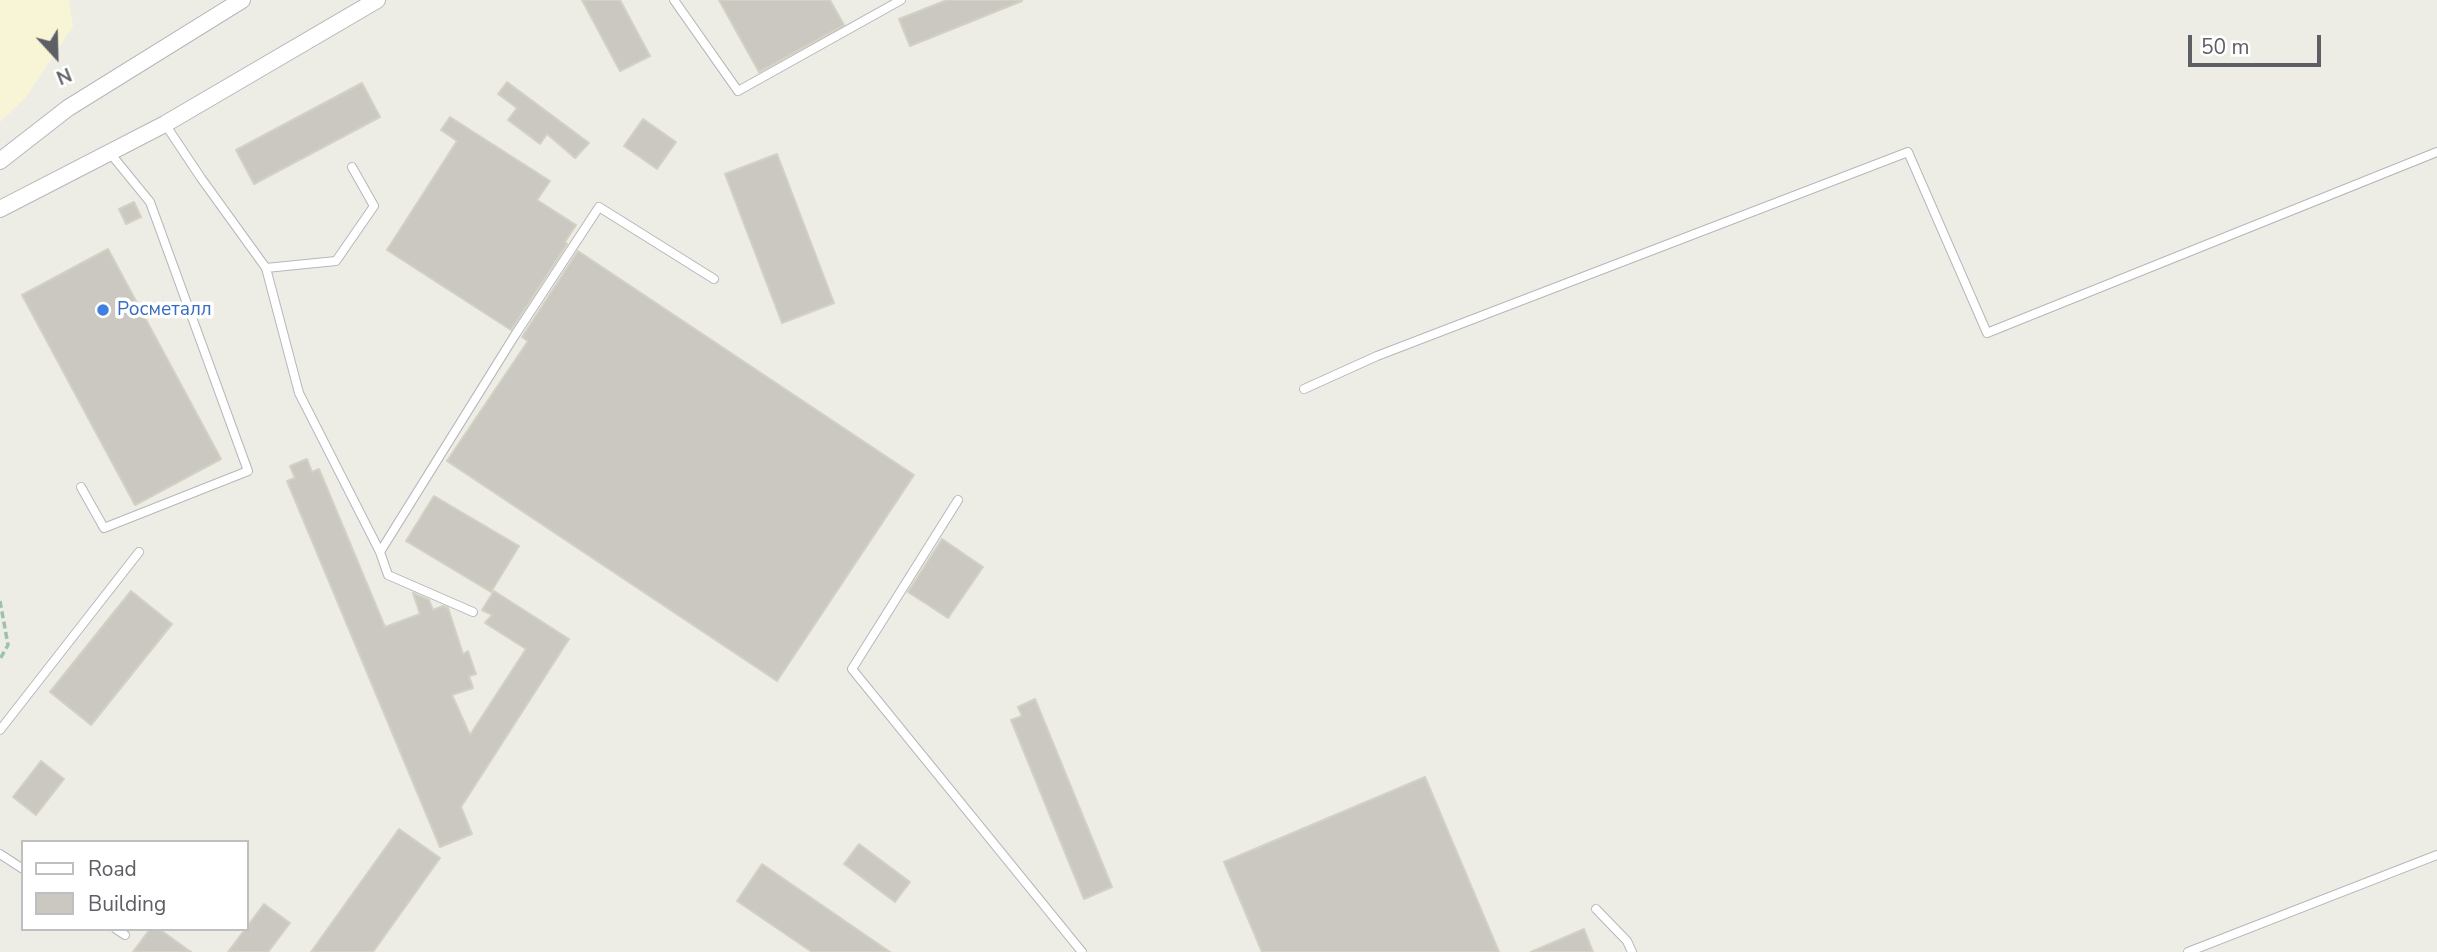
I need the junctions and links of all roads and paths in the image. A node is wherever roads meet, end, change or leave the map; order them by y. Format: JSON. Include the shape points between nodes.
{"nodes":[{"id":1,"x":242,"y":0,"type":"edge"},
{"id":2,"x":377,"y":0,"type":"edge"},
{"id":3,"x":674,"y":0,"type":"edge"},
{"id":4,"x":901,"y":0,"type":"edge"},
{"id":5,"x":165,"y":124,"type":"junction"},
{"id":6,"x":2437,"y":152,"type":"edge"},
{"id":7,"x":110,"y":153,"type":"junction"},
{"id":8,"x":0,"y":160,"type":"edge"},
{"id":9,"x":352,"y":167,"type":"dead end"},
{"id":10,"x":0,"y":209,"type":"edge"},
{"id":11,"x":266,"y":268,"type":"junction"},
{"id":12,"x":714,"y":279,"type":"dead end"},
{"id":13,"x":1304,"y":389,"type":"dead end"},
{"id":14,"x":81,"y":487,"type":"dead end"},
{"id":15,"x":958,"y":500,"type":"dead end"},
{"id":16,"x":139,"y":552,"type":"dead end"},
{"id":17,"x":380,"y":552,"type":"junction"},
{"id":18,"x":0,"y":601,"type":"edge"},
{"id":19,"x":473,"y":612,"type":"dead end"},
{"id":20,"x":0,"y":659,"type":"edge"},
{"id":21,"x":0,"y":730,"type":"edge"},
{"id":22,"x":0,"y":854,"type":"edge"},
{"id":23,"x":2437,"y":855,"type":"edge"},
{"id":24,"x":21,"y":868,"type":"edge"},
{"id":25,"x":1596,"y":909,"type":"dead end"},
{"id":26,"x":119,"y":931,"type":"edge"},
{"id":27,"x":125,"y":935,"type":"dead end"},
{"id":28,"x":1082,"y":952,"type":"edge"},
{"id":29,"x":1632,"y":952,"type":"edge"},
{"id":30,"x":2188,"y":952,"type":"edge"}],
"edges":[{"from":1,"to":8,"type":"street","via":[[68,108]]},
{"from":2,"to":5,"type":"street"},
{"from":3,"to":4,"type":"lane","via":[[738,91]]},
{"from":5,"to":7,"type":"street"},
{"from":5,"to":11,"type":"lane"},
{"from":6,"to":13,"type":"lane","via":[[1987,333],[1908,152],[1390,351]]},
{"from":7,"to":10,"type":"street"},
{"from":7,"to":14,"type":"lane","via":[[150,202],[248,471],[104,528]]},
{"from":9,"to":11,"type":"lane","via":[[374,206],[336,261]]},
{"from":11,"to":17,"type":"lane","via":[[299,394]]},
{"from":12,"to":17,"type":"lane","via":[[599,207]]},
{"from":15,"to":28,"type":"lane","via":[[852,669]]},
{"from":16,"to":21,"type":"lane"},
{"from":17,"to":19,"type":"lane","via":[[388,575]]},
{"from":18,"to":20,"type":"path","via":[[8,645]]},
{"from":22,"to":24,"type":"lane"},
{"from":23,"to":30,"type":"lane"},
{"from":25,"to":29,"type":"lane"},
{"from":26,"to":27,"type":"lane"}]}
